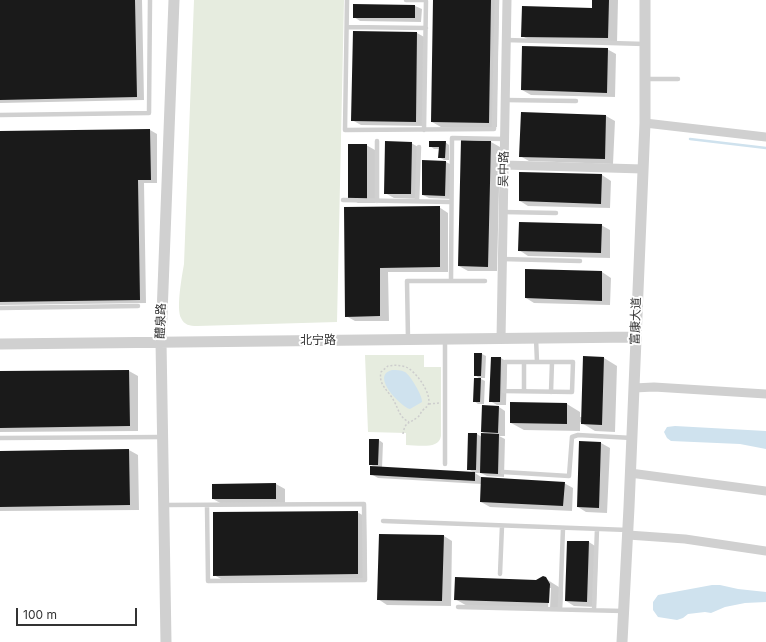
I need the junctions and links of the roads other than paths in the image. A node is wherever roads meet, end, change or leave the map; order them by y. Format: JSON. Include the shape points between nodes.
{"nodes":[{"id":1,"x":150,"y":0,"type":"edge"},
{"id":2,"x":174,"y":0,"type":"edge"},
{"id":3,"x":347,"y":0,"type":"edge"},
{"id":4,"x":406,"y":0,"type":"edge"},
{"id":5,"x":426,"y":0,"type":"edge"},
{"id":6,"x":497,"y":0,"type":"edge"},
{"id":7,"x":507,"y":0,"type":"edge"},
{"id":8,"x":645,"y":0,"type":"edge"},
{"id":9,"x":347,"y":27,"type":"junction"},
{"id":10,"x":426,"y":28,"type":"junction"},
{"id":11,"x":506,"y":40,"type":"junction"},
{"id":12,"x":645,"y":44,"type":"junction"},
{"id":13,"x":645,"y":79,"type":"junction"},
{"id":14,"x":678,"y":79,"type":"dead end"},
{"id":15,"x":505,"y":100,"type":"junction"},
{"id":16,"x":576,"y":101,"type":"dead end"},
{"id":17,"x":0,"y":115,"type":"edge"},
{"id":18,"x":645,"y":123,"type":"junction"},
{"id":19,"x":424,"y":130,"type":"junction"},
{"id":20,"x":766,"y":137,"type":"edge"},
{"id":21,"x":505,"y":139,"type":"junction"},
{"id":22,"x":377,"y":141,"type":"dead end"},
{"id":23,"x":418,"y":147,"type":"dead end"},
{"id":24,"x":504,"y":165,"type":"junction"},
{"id":25,"x":643,"y":169,"type":"junction"},
{"id":26,"x":343,"y":200,"type":"dead end"},
{"id":27,"x":377,"y":201,"type":"junction"},
{"id":28,"x":417,"y":201,"type":"junction"},
{"id":29,"x":451,"y":202,"type":"junction"},
{"id":30,"x":503,"y":212,"type":"junction"},
{"id":31,"x":556,"y":213,"type":"dead end"},
{"id":32,"x":502,"y":259,"type":"junction"},
{"id":33,"x":580,"y":261,"type":"dead end"},
{"id":34,"x":451,"y":281,"type":"junction"},
{"id":35,"x":485,"y":281,"type":"dead end"},
{"id":36,"x":138,"y":306,"type":"dead end"},
{"id":37,"x":0,"y":308,"type":"edge"},
{"id":38,"x":636,"y":337,"type":"junction"},
{"id":39,"x":536,"y":338,"type":"junction"},
{"id":40,"x":408,"y":339,"type":"junction"},
{"id":41,"x":445,"y":339,"type":"junction"},
{"id":42,"x":501,"y":339,"type":"junction"},
{"id":43,"x":160,"y":342,"type":"junction"},
{"id":44,"x":0,"y":344,"type":"edge"},
{"id":45,"x":524,"y":362,"type":"junction"},
{"id":46,"x":537,"y":362,"type":"junction"},
{"id":47,"x":552,"y":362,"type":"junction"},
{"id":48,"x":634,"y":388,"type":"junction"},
{"id":49,"x":524,"y":391,"type":"junction"},
{"id":50,"x":551,"y":392,"type":"junction"},
{"id":51,"x":766,"y":394,"type":"edge"},
{"id":52,"x":163,"y":437,"type":"junction"},
{"id":53,"x":0,"y":438,"type":"edge"},
{"id":54,"x":632,"y":438,"type":"junction"},
{"id":55,"x":445,"y":464,"type":"dead end"},
{"id":56,"x":503,"y":472,"type":"dead end"},
{"id":57,"x":630,"y":473,"type":"junction"},
{"id":58,"x":766,"y":491,"type":"edge"},
{"id":59,"x":164,"y":505,"type":"junction"},
{"id":60,"x":207,"y":506,"type":"junction"},
{"id":61,"x":383,"y":522,"type":"dead end"},
{"id":62,"x":502,"y":526,"type":"junction"},
{"id":63,"x":563,"y":528,"type":"junction"},
{"id":64,"x":597,"y":529,"type":"junction"},
{"id":65,"x":628,"y":532,"type":"junction"},
{"id":66,"x":766,"y":551,"type":"edge"},
{"id":67,"x":500,"y":574,"type":"dead end"},
{"id":68,"x":458,"y":607,"type":"dead end"},
{"id":69,"x":560,"y":610,"type":"junction"},
{"id":70,"x":594,"y":610,"type":"junction"},
{"id":71,"x":623,"y":611,"type":"junction"},
{"id":72,"x":166,"y":642,"type":"edge"},
{"id":73,"x":622,"y":642,"type":"edge"}],
"edges":[{"from":1,"to":17,"type":"lane","via":[[149,113]]},
{"from":2,"to":43,"type":"street","name":"醴泉路"},
{"from":3,"to":9,"type":"lane"},
{"from":4,"to":5,"type":"lane"},
{"from":5,"to":10,"type":"lane"},
{"from":6,"to":19,"type":"lane","via":[[494,129]]},
{"from":7,"to":11,"type":"street","name":"吴中路"},
{"from":8,"to":12,"type":"street","name":"富康大道"},
{"from":9,"to":10,"type":"lane"},
{"from":9,"to":19,"type":"lane","via":[[344,130]]},
{"from":10,"to":19,"type":"lane"},
{"from":11,"to":12,"type":"lane"},
{"from":11,"to":15,"type":"street","name":"吴中路"},
{"from":12,"to":13,"type":"street","name":"富康大道"},
{"from":13,"to":14,"type":"lane"},
{"from":13,"to":18,"type":"street","name":"富康大道"},
{"from":15,"to":16,"type":"lane"},
{"from":15,"to":21,"type":"street","name":"吴中路"},
{"from":18,"to":20,"type":"street"},
{"from":18,"to":25,"type":"street","name":"富康大道"},
{"from":21,"to":24,"type":"street","name":"吴中路"},
{"from":21,"to":29,"type":"lane","via":[[452,138]]},
{"from":22,"to":27,"type":"lane"},
{"from":23,"to":28,"type":"lane"},
{"from":24,"to":25,"type":"street"},
{"from":24,"to":30,"type":"street","name":"吴中路"},
{"from":25,"to":38,"type":"street","name":"富康大道"},
{"from":26,"to":27,"type":"lane"},
{"from":27,"to":28,"type":"lane"},
{"from":28,"to":29,"type":"lane"},
{"from":29,"to":34,"type":"lane"},
{"from":30,"to":31,"type":"lane"},
{"from":30,"to":32,"type":"street","name":"吴中路"},
{"from":32,"to":33,"type":"lane"},
{"from":32,"to":42,"type":"street","name":"吴中路"},
{"from":34,"to":35,"type":"lane"},
{"from":34,"to":40,"type":"lane","via":[[407,281]]},
{"from":36,"to":37,"type":"lane"},
{"from":38,"to":39,"type":"street","name":"北宁路"},
{"from":38,"to":48,"type":"street","name":"富康大道"},
{"from":39,"to":42,"type":"street","name":"北宁路"},
{"from":39,"to":46,"type":"lane"},
{"from":40,"to":41,"type":"street","name":"北宁路"},
{"from":40,"to":43,"type":"street","name":"北宁路"},
{"from":41,"to":42,"type":"street","name":"北宁路"},
{"from":41,"to":55,"type":"lane"},
{"from":43,"to":44,"type":"street","name":"北宁路"},
{"from":43,"to":52,"type":"street","name":"醴泉路"},
{"from":45,"to":46,"type":"lane"},
{"from":45,"to":49,"type":"lane"},
{"from":45,"to":49,"type":"lane","via":[[505,362],[504,391]]},
{"from":46,"to":47,"type":"lane"},
{"from":47,"to":50,"type":"lane"},
{"from":47,"to":50,"type":"lane","via":[[573,362],[572,392]]},
{"from":48,"to":51,"type":"street"},
{"from":48,"to":54,"type":"street","name":"富康大道"},
{"from":49,"to":50,"type":"lane"},
{"from":52,"to":53,"type":"lane"},
{"from":52,"to":59,"type":"street","name":"醴泉路"},
{"from":54,"to":56,"type":"lane","via":[[578,435],[572,437],[569,476]]},
{"from":54,"to":57,"type":"street","name":"富康大道"},
{"from":57,"to":58,"type":"street"},
{"from":57,"to":65,"type":"street","name":"富康大道"},
{"from":59,"to":60,"type":"lane"},
{"from":59,"to":72,"type":"street","name":"醴泉路"},
{"from":60,"to":60,"type":"lane","via":[[364,504],[365,580],[208,581]]},
{"from":61,"to":62,"type":"lane"},
{"from":62,"to":63,"type":"lane"},
{"from":62,"to":67,"type":"lane"},
{"from":63,"to":64,"type":"lane"},
{"from":63,"to":69,"type":"lane"},
{"from":64,"to":65,"type":"lane"},
{"from":64,"to":70,"type":"lane"},
{"from":65,"to":66,"type":"street"},
{"from":65,"to":71,"type":"street","name":"富康大道"},
{"from":68,"to":69,"type":"lane"},
{"from":69,"to":70,"type":"lane"},
{"from":70,"to":71,"type":"lane"},
{"from":71,"to":73,"type":"street","name":"富康大道"}]}
